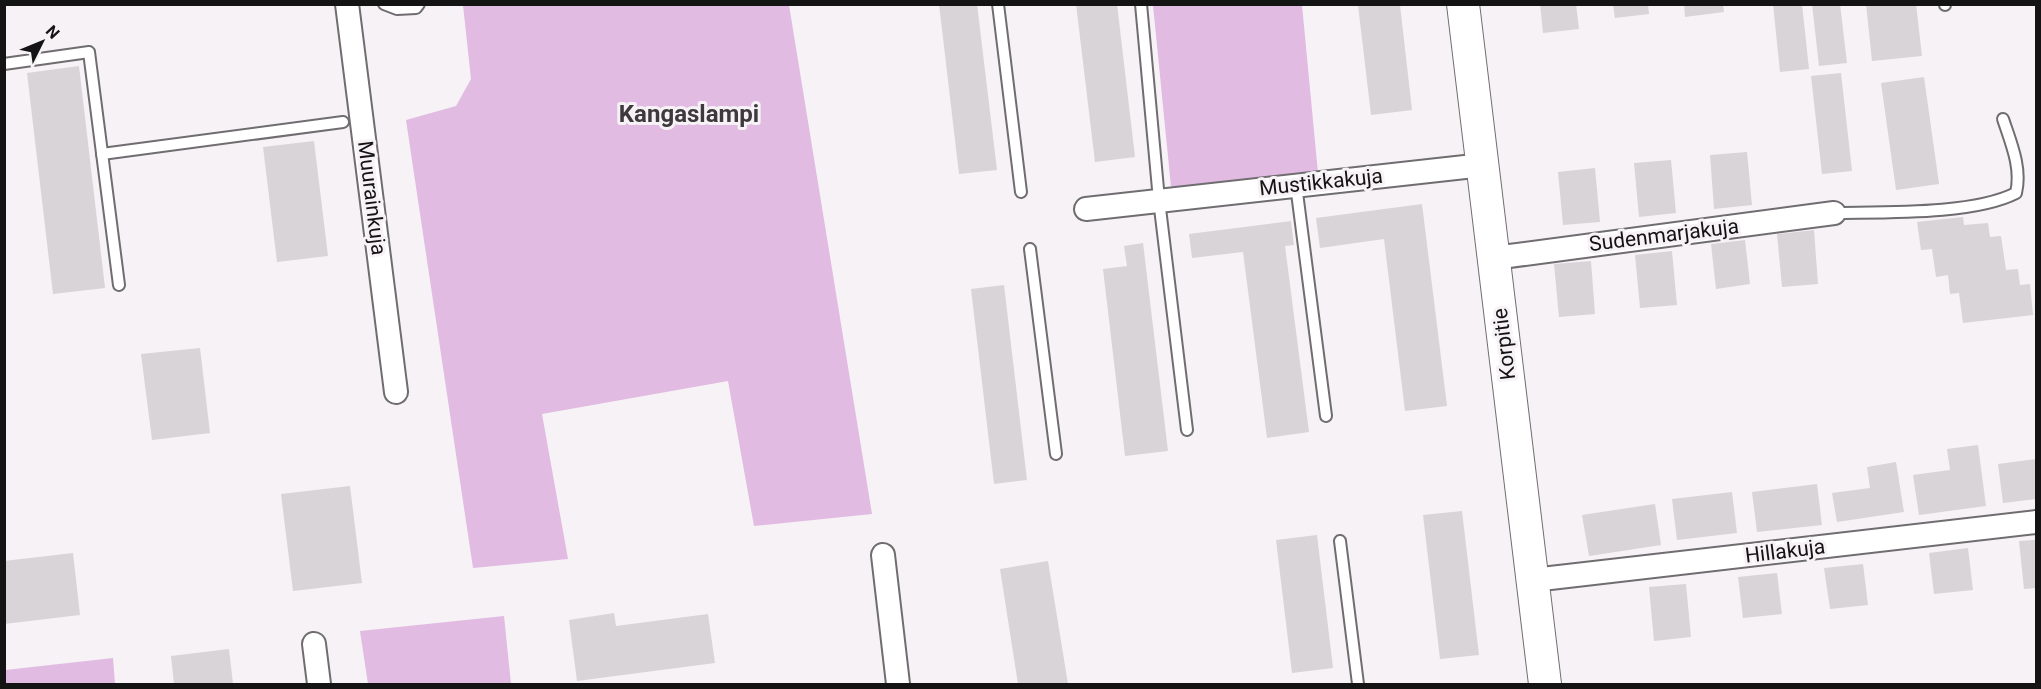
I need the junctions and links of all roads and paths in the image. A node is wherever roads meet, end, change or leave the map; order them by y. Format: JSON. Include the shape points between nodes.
{"nodes":[{"id":1,"x":347,"y":4,"type":"edge"},
{"id":2,"x":384,"y":4,"type":"edge"},
{"id":3,"x":419,"y":4,"type":"edge"},
{"id":4,"x":998,"y":4,"type":"edge"},
{"id":5,"x":1141,"y":4,"type":"edge"},
{"id":6,"x":1463,"y":4,"type":"edge"},
{"id":7,"x":4,"y":64,"type":"edge"},
{"id":8,"x":2003,"y":119,"type":"dead end"},
{"id":9,"x":343,"y":122,"type":"dead end"},
{"id":10,"x":102,"y":154,"type":"junction"},
{"id":11,"x":1483,"y":165,"type":"junction"},
{"id":12,"x":1296,"y":185,"type":"junction"},
{"id":13,"x":1021,"y":192,"type":"dead end"},
{"id":14,"x":1159,"y":200,"type":"junction"},
{"id":15,"x":1086,"y":209,"type":"dead end"},
{"id":16,"x":1834,"y":213,"type":"joint"},
{"id":17,"x":1030,"y":249,"type":"dead end"},
{"id":18,"x":1494,"y":258,"type":"junction"},
{"id":19,"x":119,"y":285,"type":"dead end"},
{"id":20,"x":396,"y":392,"type":"dead end"},
{"id":21,"x":1326,"y":416,"type":"dead end"},
{"id":22,"x":1187,"y":430,"type":"dead end"},
{"id":23,"x":1056,"y":454,"type":"dead end"},
{"id":24,"x":2037,"y":522,"type":"edge"},
{"id":25,"x":1340,"y":541,"type":"dead end"},
{"id":26,"x":883,"y":555,"type":"dead end"},
{"id":27,"x":1533,"y":580,"type":"junction"},
{"id":28,"x":314,"y":644,"type":"dead end"},
{"id":29,"x":319,"y":684,"type":"edge"},
{"id":30,"x":898,"y":684,"type":"edge"},
{"id":31,"x":1358,"y":684,"type":"edge"},
{"id":32,"x":1545,"y":684,"type":"edge"}],
"edges":[{"from":1,"to":20,"type":"street","name":"Muurainkuja"},
{"from":2,"to":3,"type":"lane","via":[[397,9],[416,8]]},
{"from":4,"to":13,"type":"lane"},
{"from":5,"to":14,"type":"lane"},
{"from":6,"to":11,"type":"street","name":"Korpitie"},
{"from":7,"to":10,"type":"lane","via":[[89,52]]},
{"from":8,"to":16,"type":"lane","via":[[2019,181],[2016,193],[2005,199],[1962,207]]},
{"from":9,"to":10,"type":"lane"},
{"from":10,"to":19,"type":"lane"},
{"from":11,"to":12,"type":"street","name":"Mustikkakuja"},
{"from":11,"to":18,"type":"street","name":"Korpitie"},
{"from":12,"to":14,"type":"street","name":"Mustikkakuja"},
{"from":12,"to":21,"type":"lane"},
{"from":14,"to":15,"type":"street","name":"Mustikkakuja"},
{"from":14,"to":22,"type":"lane"},
{"from":16,"to":18,"type":"street","name":"Sudenmarjakuja"},
{"from":17,"to":23,"type":"lane"},
{"from":18,"to":27,"type":"street","name":"Korpitie"},
{"from":24,"to":27,"type":"street","name":"Hillakuja"},
{"from":25,"to":31,"type":"lane"},
{"from":26,"to":30,"type":"street"},
{"from":27,"to":32,"type":"street","name":"Korpitie"},
{"from":28,"to":29,"type":"street"}]}
